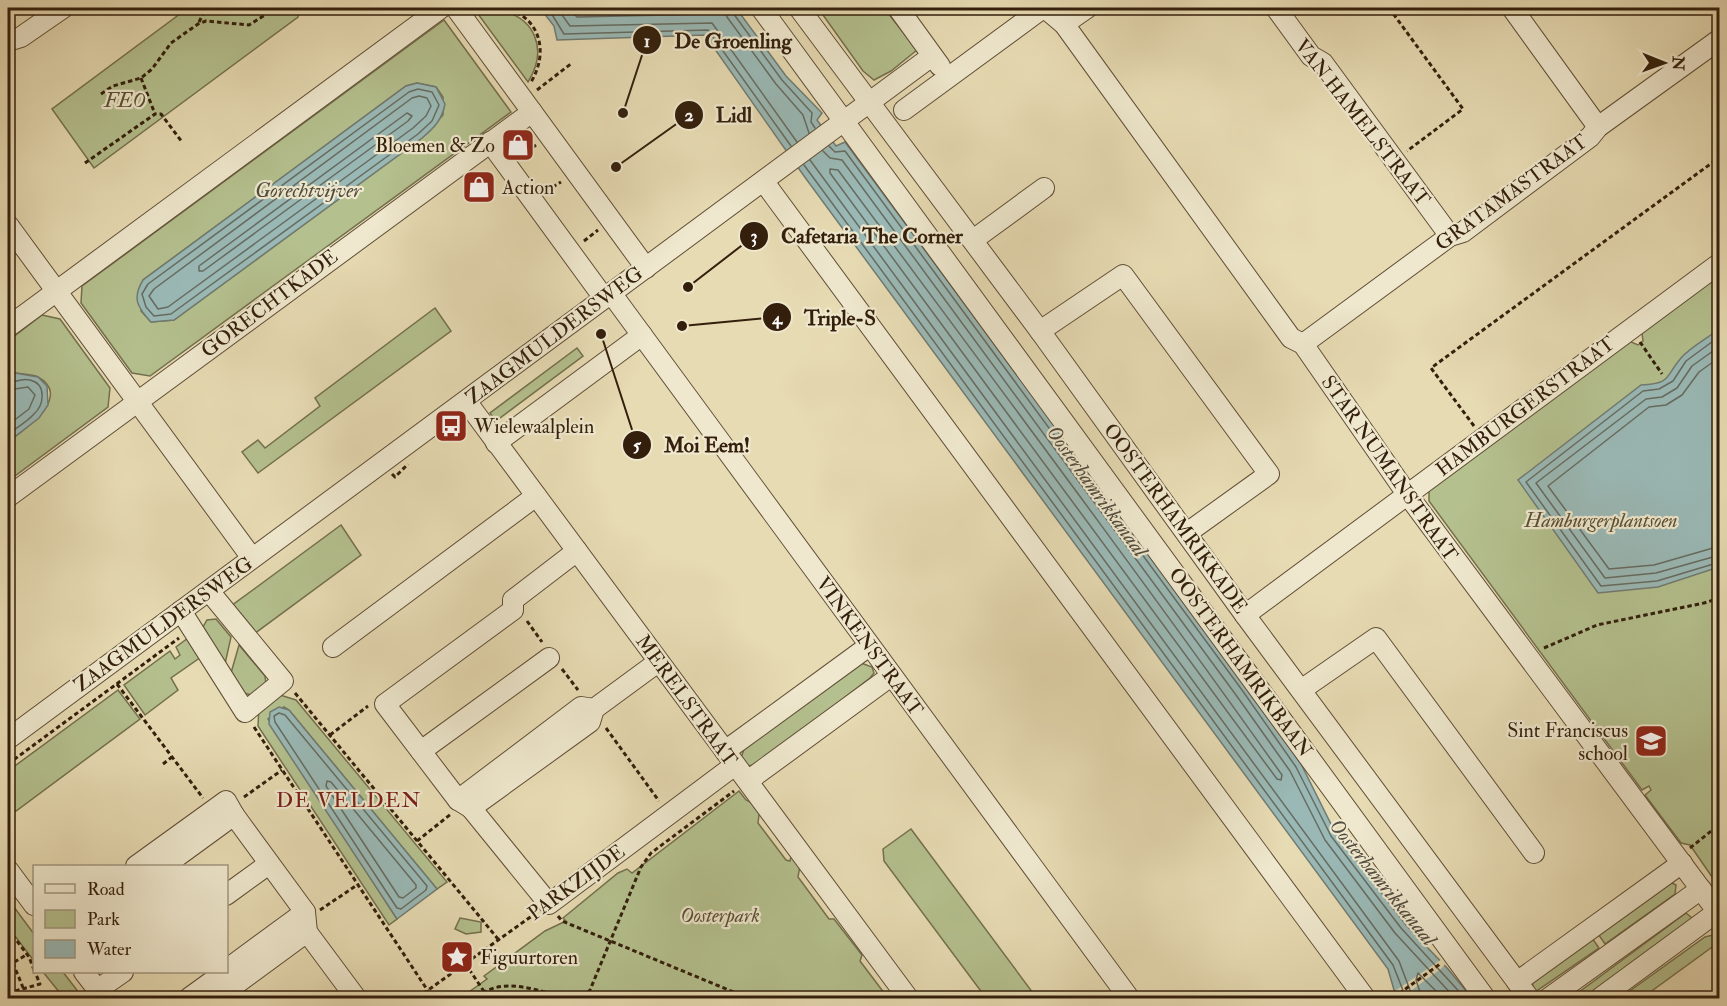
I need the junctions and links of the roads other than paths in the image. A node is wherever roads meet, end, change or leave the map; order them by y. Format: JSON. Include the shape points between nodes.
{"nodes":[{"id":1,"x":63,"y":8,"type":"edge"},
{"id":2,"x":441,"y":8,"type":"edge"},
{"id":3,"x":456,"y":8,"type":"edge"},
{"id":4,"x":761,"y":8,"type":"edge"},
{"id":5,"x":799,"y":8,"type":"edge"},
{"id":6,"x":898,"y":8,"type":"edge"},
{"id":7,"x":1044,"y":8,"type":"edge"},
{"id":8,"x":1087,"y":8,"type":"edge"},
{"id":9,"x":1276,"y":8,"type":"edge"},
{"id":10,"x":1512,"y":8,"type":"edge"},
{"id":11,"x":1064,"y":24,"type":"junction"},
{"id":12,"x":1719,"y":39,"type":"edge"},
{"id":13,"x":8,"y":41,"type":"edge"},
{"id":14,"x":932,"y":56,"type":"junction"},
{"id":15,"x":948,"y":78,"type":"junction"},
{"id":16,"x":524,"y":101,"type":"junction"},
{"id":17,"x":870,"y":103,"type":"junction"},
{"id":18,"x":904,"y":110,"type":"dead end"},
{"id":19,"x":845,"y":121,"type":"junction"},
{"id":20,"x":1598,"y":127,"type":"junction"},
{"id":21,"x":490,"y":142,"type":"junction"},
{"id":22,"x":764,"y":182,"type":"junction"},
{"id":23,"x":1044,"y":188,"type":"dead end"},
{"id":24,"x":8,"y":225,"type":"edge"},
{"id":25,"x":1450,"y":236,"type":"junction"},
{"id":26,"x":973,"y":240,"type":"junction"},
{"id":27,"x":1719,"y":263,"type":"edge"},
{"id":28,"x":646,"y":267,"type":"junction"},
{"id":29,"x":56,"y":291,"type":"junction"},
{"id":30,"x":608,"y":296,"type":"junction"},
{"id":31,"x":8,"y":327,"type":"edge"},
{"id":32,"x":1041,"y":331,"type":"junction"},
{"id":33,"x":642,"y":335,"type":"junction"},
{"id":34,"x":1303,"y":344,"type":"junction"},
{"id":35,"x":466,"y":401,"type":"junction"},
{"id":36,"x":137,"y":402,"type":"junction"},
{"id":37,"x":496,"y":442,"type":"junction"},
{"id":38,"x":1407,"y":494,"type":"junction"},
{"id":39,"x":8,"y":496,"type":"edge"},
{"id":40,"x":536,"y":496,"type":"junction"},
{"id":41,"x":1187,"y":532,"type":"junction"},
{"id":42,"x":577,"y":551,"type":"junction"},
{"id":43,"x":252,"y":558,"type":"junction"},
{"id":44,"x":208,"y":591,"type":"junction"},
{"id":45,"x":181,"y":611,"type":"junction"},
{"id":46,"x":1245,"y":615,"type":"junction"},
{"id":47,"x":869,"y":646,"type":"junction"},
{"id":48,"x":333,"y":647,"type":"dead end"},
{"id":49,"x":549,"y":658,"type":"dead end"},
{"id":50,"x":658,"y":662,"type":"junction"},
{"id":51,"x":891,"y":676,"type":"junction"},
{"id":52,"x":1301,"y":690,"type":"junction"},
{"id":53,"x":8,"y":739,"type":"edge"},
{"id":54,"x":421,"y":751,"type":"junction"},
{"id":55,"x":737,"y":767,"type":"junction"},
{"id":56,"x":465,"y":804,"type":"junction"},
{"id":57,"x":226,"y":811,"type":"junction"},
{"id":58,"x":1534,"y":853,"type":"dead end"},
{"id":59,"x":1682,"y":863,"type":"junction"},
{"id":60,"x":139,"y":865,"type":"edge"},
{"id":61,"x":166,"y":865,"type":"edge"},
{"id":62,"x":266,"y":866,"type":"dead end"},
{"id":63,"x":8,"y":870,"type":"edge"},
{"id":64,"x":1701,"y":889,"type":"junction"},
{"id":65,"x":228,"y":894,"type":"edge"},
{"id":66,"x":33,"y":905,"type":"edge"},
{"id":67,"x":1718,"y":914,"type":"edge"},
{"id":68,"x":306,"y":921,"type":"junction"},
{"id":69,"x":228,"y":970,"type":"edge"},
{"id":70,"x":85,"y":973,"type":"edge"},
{"id":71,"x":122,"y":973,"type":"edge"},
{"id":72,"x":223,"y":973,"type":"edge"},
{"id":73,"x":1517,"y":982,"type":"junction"},
{"id":74,"x":101,"y":994,"type":"edge"},
{"id":75,"x":189,"y":999,"type":"edge"},
{"id":76,"x":217,"y":999,"type":"edge"},
{"id":77,"x":356,"y":999,"type":"edge"},
{"id":78,"x":908,"y":999,"type":"edge"},
{"id":79,"x":1129,"y":999,"type":"edge"},
{"id":80,"x":1365,"y":999,"type":"edge"},
{"id":81,"x":1485,"y":999,"type":"edge"},
{"id":82,"x":1529,"y":999,"type":"edge"},
{"id":83,"x":1549,"y":999,"type":"edge"},
{"id":84,"x":1600,"y":999,"type":"edge"}],
"edges":[{"from":1,"to":13,"type":"street","via":[[21,37]]},
{"from":2,"to":29,"type":"street"},
{"from":3,"to":16,"type":"street"},
{"from":4,"to":19,"type":"street","name":"OOSTERHAMRIKBAAN"},
{"from":5,"to":17,"type":"street","name":"OOSTERHAMRIKKADE"},
{"from":6,"to":14,"type":"street"},
{"from":7,"to":11,"type":"street","name":"STAR NUMANSTRAAT"},
{"from":7,"to":15,"type":"street"},
{"from":8,"to":11,"type":"street"},
{"from":9,"to":25,"type":"street","name":"VAN HAMELSTRAAT","via":[[1311,56],[1323,63]]},
{"from":10,"to":20,"type":"street"},
{"from":11,"to":34,"type":"street","name":"STAR NUMANSTRAAT","via":[[1291,338]]},
{"from":12,"to":20,"type":"street","name":"GRATAMASTRAAT"},
{"from":14,"to":15,"type":"street"},
{"from":14,"to":17,"type":"street"},
{"from":15,"to":18,"type":"street"},
{"from":16,"to":21,"type":"street","name":"GORECHTKADE"},
{"from":16,"to":28,"type":"street"},
{"from":17,"to":19,"type":"street","name":"ZAAGMULDERSWEG"},
{"from":17,"to":26,"type":"street","name":"OOSTERHAMRIKKADE"},
{"from":19,"to":22,"type":"street","name":"ZAAGMULDERSWEG"},
{"from":19,"to":81,"type":"street","name":"OOSTERHAMRIKBAAN"},
{"from":20,"to":25,"type":"street","name":"GRATAMASTRAAT","via":[[1463,232]]},
{"from":21,"to":30,"type":"street"},
{"from":21,"to":36,"type":"street","name":"GORECHTKADE"},
{"from":22,"to":28,"type":"street","name":"ZAAGMULDERSWEG"},
{"from":22,"to":80,"type":"street"},
{"from":23,"to":26,"type":"street"},
{"from":24,"to":29,"type":"street"},
{"from":25,"to":34,"type":"street","name":"GRATAMASTRAAT"},
{"from":26,"to":32,"type":"street","name":"OOSTERHAMRIKKADE"},
{"from":27,"to":38,"type":"street","name":"HAMBURGERSTRAAT"},
{"from":28,"to":30,"type":"street","name":"ZAAGMULDERSWEG"},
{"from":29,"to":31,"type":"street"},
{"from":29,"to":36,"type":"street"},
{"from":30,"to":33,"type":"street","name":"VINKENSTRAAT"},
{"from":30,"to":35,"type":"street","name":"ZAAGMULDERSWEG"},
{"from":32,"to":41,"type":"street","name":"OOSTERHAMRIKKADE"},
{"from":32,"to":41,"type":"street","via":[[1123,275],[1269,474]]},
{"from":33,"to":37,"type":"street"},
{"from":33,"to":47,"type":"street","name":"VINKENSTRAAT"},
{"from":34,"to":38,"type":"street","name":"STAR NUMANSTRAAT"},
{"from":35,"to":37,"type":"street","name":"MERELSTRAAT"},
{"from":35,"to":43,"type":"street","name":"ZAAGMULDERSWEG"},
{"from":36,"to":39,"type":"street","name":"GORECHTKADE"},
{"from":36,"to":43,"type":"street"},
{"from":37,"to":40,"type":"street","name":"MERELSTRAAT"},
{"from":38,"to":46,"type":"street","name":"HAMBURGERSTRAAT"},
{"from":38,"to":59,"type":"street","name":"STAR NUMANSTRAAT"},
{"from":40,"to":42,"type":"street","name":"MERELSTRAAT"},
{"from":40,"to":48,"type":"street"},
{"from":41,"to":46,"type":"street","name":"OOSTERHAMRIKKADE"},
{"from":42,"to":50,"type":"street","name":"MERELSTRAAT"},
{"from":42,"to":54,"type":"street","via":[[513,600],[513,609],[385,704]]},
{"from":43,"to":44,"type":"street","name":"ZAAGMULDERSWEG"},
{"from":44,"to":45,"type":"street","name":"ZAAGMULDERSWEG"},
{"from":44,"to":45,"type":"street","via":[[283,681],[245,712]]},
{"from":45,"to":53,"type":"street","name":"ZAAGMULDERSWEG"},
{"from":46,"to":52,"type":"street","name":"OOSTERHAMRIKKADE"},
{"from":47,"to":51,"type":"street","name":"VINKENSTRAAT"},
{"from":47,"to":55,"type":"street"},
{"from":49,"to":54,"type":"street"},
{"from":50,"to":55,"type":"street","name":"MERELSTRAAT"},
{"from":50,"to":56,"type":"street","via":[[594,710],[581,707]]},
{"from":51,"to":55,"type":"street"},
{"from":51,"to":79,"type":"street","name":"VINKENSTRAAT"},
{"from":52,"to":58,"type":"street","via":[[1376,638]]},
{"from":52,"to":73,"type":"street","name":"OOSTERHAMRIKKADE"},
{"from":54,"to":56,"type":"street"},
{"from":55,"to":56,"type":"street","name":"PARKZIJDE","via":[[549,904]]},
{"from":55,"to":78,"type":"street","name":"MERELSTRAAT"},
{"from":57,"to":60,"type":"street"},
{"from":57,"to":61,"type":"street"},
{"from":57,"to":68,"type":"street"},
{"from":59,"to":64,"type":"street","name":"STAR NUMANSTRAAT"},
{"from":59,"to":73,"type":"street"},
{"from":62,"to":65,"type":"street"},
{"from":63,"to":66,"type":"street"},
{"from":64,"to":67,"type":"street","name":"STAR NUMANSTRAAT"},
{"from":64,"to":83,"type":"street"},
{"from":67,"to":84,"type":"street"},
{"from":68,"to":69,"type":"street"},
{"from":68,"to":76,"type":"street"},
{"from":68,"to":77,"type":"street"},
{"from":70,"to":74,"type":"street"},
{"from":71,"to":74,"type":"street"},
{"from":72,"to":75,"type":"street"},
{"from":73,"to":82,"type":"street","name":"OOSTERHAMRIKKADE"}]}
